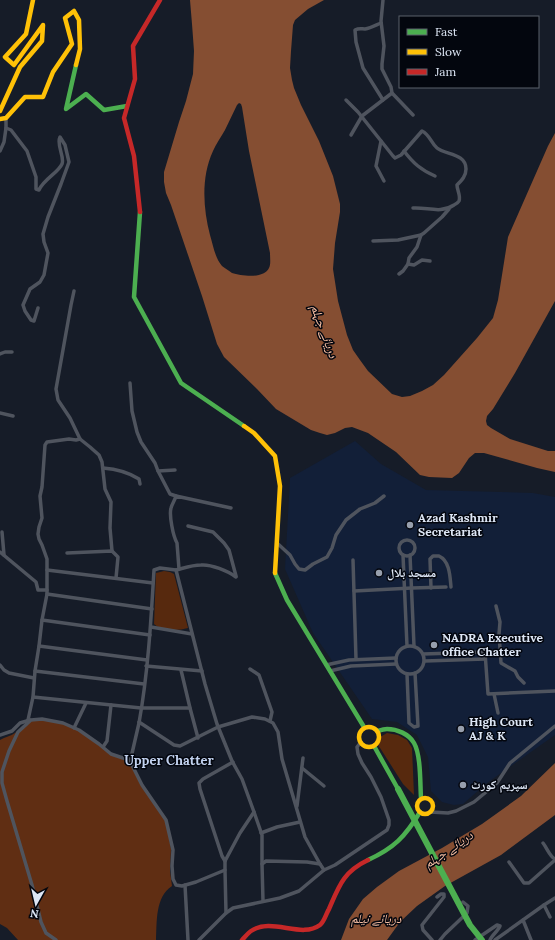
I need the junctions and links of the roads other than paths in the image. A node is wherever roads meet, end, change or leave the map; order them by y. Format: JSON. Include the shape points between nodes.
{"nodes":[{"id":1,"x":33,"y":0,"type":"edge"},
{"id":2,"x":160,"y":0,"type":"edge"},
{"id":3,"x":382,"y":0,"type":"edge"},
{"id":4,"x":381,"y":23,"type":"junction"},
{"id":5,"x":392,"y":93,"type":"junction"},
{"id":6,"x":346,"y":100,"type":"dead end"},
{"id":7,"x":383,"y":100,"type":"junction"},
{"id":8,"x":127,"y":106,"type":"junction"},
{"id":9,"x":0,"y":112,"type":"edge"},
{"id":10,"x":413,"y":115,"type":"dead end"},
{"id":11,"x":362,"y":116,"type":"junction"},
{"id":12,"x":3,"y":119,"type":"edge"},
{"id":13,"x":6,"y":128,"type":"junction"},
{"id":14,"x":351,"y":135,"type":"dead end"},
{"id":15,"x":381,"y":141,"type":"junction"},
{"id":16,"x":0,"y":151,"type":"edge"},
{"id":17,"x":404,"y":151,"type":"junction"},
{"id":18,"x":435,"y":176,"type":"dead end"},
{"id":19,"x":384,"y":181,"type":"dead end"},
{"id":20,"x":451,"y":207,"type":"junction"},
{"id":21,"x":413,"y":208,"type":"dead end"},
{"id":22,"x":421,"y":235,"type":"junction"},
{"id":23,"x":373,"y":241,"type":"dead end"},
{"id":24,"x":430,"y":261,"type":"dead end"},
{"id":25,"x":408,"y":264,"type":"junction"},
{"id":26,"x":399,"y":274,"type":"dead end"},
{"id":27,"x":74,"y":291,"type":"dead end"},
{"id":28,"x":38,"y":308,"type":"dead end"},
{"id":29,"x":12,"y":352,"type":"dead end"},
{"id":30,"x":0,"y":354,"type":"edge"},
{"id":31,"x":130,"y":383,"type":"dead end"},
{"id":32,"x":0,"y":413,"type":"edge"},
{"id":33,"x":13,"y":416,"type":"dead end"},
{"id":34,"x":80,"y":440,"type":"junction"},
{"id":35,"x":103,"y":468,"type":"junction"},
{"id":36,"x":175,"y":470,"type":"dead end"},
{"id":37,"x":158,"y":471,"type":"junction"},
{"id":38,"x":140,"y":484,"type":"dead end"},
{"id":39,"x":176,"y":496,"type":"junction"},
{"id":40,"x":384,"y":496,"type":"dead end"},
{"id":41,"x":231,"y":508,"type":"dead end"},
{"id":42,"x":188,"y":526,"type":"dead end"},
{"id":43,"x":2,"y":532,"type":"dead end"},
{"id":44,"x":277,"y":542,"type":"junction"},
{"id":45,"x":112,"y":551,"type":"junction"},
{"id":46,"x":0,"y":552,"type":"edge"},
{"id":47,"x":67,"y":553,"type":"dead end"},
{"id":48,"x":4,"y":555,"type":"junction"},
{"id":49,"x":403,"y":555,"type":"junction"},
{"id":50,"x":410,"y":555,"type":"junction"},
{"id":51,"x":352,"y":560,"type":"dead end"},
{"id":52,"x":47,"y":570,"type":"junction"},
{"id":53,"x":178,"y":570,"type":"junction"},
{"id":54,"x":116,"y":578,"type":"junction"},
{"id":55,"x":153,"y":583,"type":"junction"},
{"id":56,"x":412,"y":588,"type":"junction"},
{"id":57,"x":431,"y":588,"type":"junction"},
{"id":58,"x":404,"y":589,"type":"junction"},
{"id":59,"x":354,"y":591,"type":"junction"},
{"id":60,"x":47,"y":592,"type":"junction"},
{"id":61,"x":496,"y":606,"type":"dead end"},
{"id":62,"x":152,"y":609,"type":"junction"},
{"id":63,"x":42,"y":620,"type":"junction"},
{"id":64,"x":151,"y":627,"type":"junction"},
{"id":65,"x":192,"y":634,"type":"junction"},
{"id":66,"x":150,"y":635,"type":"junction"},
{"id":67,"x":39,"y":646,"type":"junction"},
{"id":68,"x":407,"y":646,"type":"junction"},
{"id":69,"x":414,"y":646,"type":"junction"},
{"id":70,"x":423,"y":654,"type":"junction"},
{"id":71,"x":396,"y":658,"type":"junction"},
{"id":72,"x":356,"y":659,"type":"junction"},
{"id":73,"x":485,"y":659,"type":"junction"},
{"id":74,"x":147,"y":660,"type":"junction"},
{"id":75,"x":425,"y":661,"type":"junction"},
{"id":76,"x":396,"y":664,"type":"junction"},
{"id":77,"x":0,"y":665,"type":"edge"},
{"id":78,"x":326,"y":665,"type":"junction"},
{"id":79,"x":146,"y":666,"type":"junction"},
{"id":80,"x":250,"y":669,"type":"dead end"},
{"id":81,"x":181,"y":670,"type":"junction"},
{"id":82,"x":35,"y":671,"type":"junction"},
{"id":83,"x":202,"y":671,"type":"junction"},
{"id":84,"x":330,"y":671,"type":"junction"},
{"id":85,"x":415,"y":673,"type":"junction"},
{"id":86,"x":407,"y":674,"type":"junction"},
{"id":87,"x":34,"y":678,"type":"junction"},
{"id":88,"x":524,"y":683,"type":"dead end"},
{"id":89,"x":144,"y":684,"type":"junction"},
{"id":90,"x":555,"y":691,"type":"edge"},
{"id":91,"x":494,"y":694,"type":"junction"},
{"id":92,"x":33,"y":697,"type":"junction"},
{"id":93,"x":86,"y":703,"type":"junction"},
{"id":94,"x":111,"y":705,"type":"junction"},
{"id":95,"x":141,"y":708,"type":"junction"},
{"id":96,"x":190,"y":708,"type":"junction"},
{"id":97,"x":498,"y":713,"type":"dead end"},
{"id":98,"x":37,"y":719,"type":"junction"},
{"id":99,"x":28,"y":720,"type":"junction"},
{"id":100,"x":270,"y":721,"type":"junction"},
{"id":101,"x":139,"y":722,"type":"junction"},
{"id":102,"x":555,"y":726,"type":"edge"},
{"id":103,"x":218,"y":727,"type":"junction"},
{"id":104,"x":74,"y":728,"type":"junction"},
{"id":105,"x":364,"y":728,"type":"junction"},
{"id":106,"x":378,"y":731,"type":"junction"},
{"id":107,"x":0,"y":735,"type":"edge"},
{"id":108,"x":198,"y":738,"type":"junction"},
{"id":109,"x":361,"y":742,"type":"junction"},
{"id":110,"x":374,"y":746,"type":"junction"},
{"id":111,"x":103,"y":747,"type":"junction"},
{"id":112,"x":303,"y":758,"type":"dead end"},
{"id":113,"x":130,"y":762,"type":"junction"},
{"id":114,"x":232,"y":762,"type":"junction"},
{"id":115,"x":302,"y":768,"type":"junction"},
{"id":116,"x":324,"y":786,"type":"dead end"},
{"id":117,"x":421,"y":798,"type":"junction"},
{"id":118,"x":296,"y":809,"type":"junction"},
{"id":119,"x":254,"y":812,"type":"junction"},
{"id":120,"x":420,"y":812,"type":"junction"},
{"id":121,"x":430,"y":812,"type":"junction"},
{"id":122,"x":300,"y":822,"type":"junction"},
{"id":123,"x":261,"y":833,"type":"junction"},
{"id":124,"x":543,"y":843,"type":"dead end"},
{"id":125,"x":225,"y":860,"type":"junction"},
{"id":126,"x":555,"y":860,"type":"edge"},
{"id":127,"x":509,"y":862,"type":"dead end"},
{"id":128,"x":262,"y":864,"type":"junction"},
{"id":129,"x":320,"y":864,"type":"junction"},
{"id":130,"x":225,"y":870,"type":"junction"},
{"id":131,"x":324,"y":870,"type":"junction"},
{"id":132,"x":185,"y":885,"type":"junction"},
{"id":133,"x":437,"y":897,"type":"dead end"},
{"id":134,"x":555,"y":898,"type":"edge"},
{"id":135,"x":263,"y":902,"type":"junction"},
{"id":136,"x":463,"y":902,"type":"dead end"},
{"id":137,"x":544,"y":905,"type":"junction"},
{"id":138,"x":226,"y":913,"type":"junction"},
{"id":139,"x":550,"y":917,"type":"dead end"},
{"id":140,"x":522,"y":920,"type":"junction"},
{"id":141,"x":56,"y":940,"type":"edge"},
{"id":142,"x":188,"y":940,"type":"edge"},
{"id":143,"x":199,"y":940,"type":"edge"},
{"id":144,"x":242,"y":940,"type":"edge"},
{"id":145,"x":432,"y":940,"type":"edge"},
{"id":146,"x":440,"y":940,"type":"edge"},
{"id":147,"x":475,"y":940,"type":"edge"},
{"id":148,"x":482,"y":940,"type":"edge"},
{"id":149,"x":490,"y":940,"type":"edge"},
{"id":150,"x":496,"y":940,"type":"edge"},
{"id":151,"x":531,"y":940,"type":"edge"}],
"edges":[{"from":1,"to":9,"type":"main road","via":[[26,34],[5,57],[14,65],[43,25],[42,41],[20,67]]},
{"from":2,"to":8,"type":"main road","via":[[132,46],[135,78]]},
{"from":3,"to":4,"type":"street"},
{"from":4,"to":5,"type":"street","via":[[384,46],[382,69]]},
{"from":4,"to":7,"type":"street","via":[[355,30],[363,68]]},
{"from":5,"to":7,"type":"street"},
{"from":5,"to":10,"type":"street"},
{"from":6,"to":11,"type":"street"},
{"from":7,"to":11,"type":"street"},
{"from":8,"to":12,"type":"main road","via":[[104,110],[86,94],[66,109],[80,49],[79,20],[74,11],[65,18],[72,44],[53,72],[42,97],[25,97]]},
{"from":8,"to":44,"type":"main road","via":[[124,118],[134,156],[140,216],[134,297],[181,382],[254,433],[275,456],[280,486]]},
{"from":11,"to":14,"type":"street"},
{"from":11,"to":15,"type":"street"},
{"from":12,"to":13,"type":"street"},
{"from":13,"to":16,"type":"street"},
{"from":13,"to":28,"type":"street","via":[[12,130],[27,151],[36,178],[36,188],[39,190],[63,162],[60,154],[60,136],[68,155],[67,169],[43,234],[48,253],[44,275],[40,282],[30,288],[23,305],[34,321]]},
{"from":15,"to":17,"type":"street","via":[[395,158]]},
{"from":15,"to":19,"type":"street","via":[[376,166]]},
{"from":17,"to":18,"type":"street","via":[[414,164]]},
{"from":17,"to":20,"type":"street","via":[[422,131],[438,148],[459,157],[465,163],[464,177],[457,185],[459,200]]},
{"from":20,"to":21,"type":"street","via":[[442,210]]},
{"from":20,"to":22,"type":"street"},
{"from":22,"to":23,"type":"street","via":[[398,240]]},
{"from":22,"to":25,"type":"street"},
{"from":24,"to":25,"type":"street","via":[[422,260],[414,265]]},
{"from":25,"to":26,"type":"street"},
{"from":27,"to":34,"type":"street","via":[[56,389],[58,400]]},
{"from":29,"to":30,"type":"street"},
{"from":31,"to":37,"type":"street","via":[[137,432]]},
{"from":32,"to":33,"type":"street"},
{"from":34,"to":35,"type":"street","via":[[99,455]]},
{"from":34,"to":52,"type":"street","via":[[47,442],[45,445],[40,496],[42,518],[38,534],[47,559]]},
{"from":35,"to":38,"type":"street","via":[[131,474],[139,479]]},
{"from":35,"to":45,"type":"street","via":[[105,489],[111,502]]},
{"from":36,"to":37,"type":"street"},
{"from":37,"to":39,"type":"street","via":[[170,494]]},
{"from":39,"to":41,"type":"street"},
{"from":39,"to":53,"type":"street","via":[[171,516],[177,542]]},
{"from":40,"to":44,"type":"street","via":[[346,520],[336,535],[327,557],[305,570],[299,570],[290,555]]},
{"from":42,"to":53,"type":"street","via":[[213,532],[221,539],[229,550],[236,577],[202,564]]},
{"from":43,"to":48,"type":"street"},
{"from":44,"to":78,"type":"main road","via":[[275,574],[287,600]]},
{"from":45,"to":47,"type":"street"},
{"from":45,"to":54,"type":"street","via":[[118,557]]},
{"from":46,"to":48,"type":"street"},
{"from":48,"to":60,"type":"street","via":[[36,582],[38,590]]},
{"from":49,"to":50,"type":"street"},
{"from":49,"to":50,"type":"street","via":[[399,552],[399,546],[406,540],[411,541],[414,546],[414,551]]},
{"from":49,"to":58,"type":"street"},
{"from":50,"to":56,"type":"street"},
{"from":51,"to":59,"type":"street"},
{"from":52,"to":54,"type":"street"},
{"from":52,"to":60,"type":"street"},
{"from":53,"to":55,"type":"street","via":[[154,570]]},
{"from":53,"to":65,"type":"street"},
{"from":54,"to":55,"type":"street"},
{"from":55,"to":62,"type":"street"},
{"from":56,"to":57,"type":"street"},
{"from":56,"to":58,"type":"street"},
{"from":56,"to":69,"type":"street"},
{"from":57,"to":57,"type":"street","via":[[449,587],[448,567],[439,556],[432,556],[430,559]]},
{"from":58,"to":59,"type":"street"},
{"from":58,"to":68,"type":"street"},
{"from":59,"to":72,"type":"street"},
{"from":60,"to":62,"type":"street"},
{"from":60,"to":63,"type":"street"},
{"from":61,"to":88,"type":"street","via":[[500,622],[501,663],[515,671]]},
{"from":62,"to":64,"type":"street"},
{"from":63,"to":66,"type":"street"},
{"from":63,"to":67,"type":"street"},
{"from":64,"to":65,"type":"street"},
{"from":64,"to":66,"type":"street"},
{"from":65,"to":83,"type":"street"},
{"from":66,"to":74,"type":"street"},
{"from":67,"to":74,"type":"street"},
{"from":67,"to":82,"type":"street"},
{"from":68,"to":69,"type":"street"},
{"from":68,"to":71,"type":"street"},
{"from":69,"to":70,"type":"street"},
{"from":70,"to":73,"type":"street","via":[[485,652]]},
{"from":70,"to":75,"type":"street"},
{"from":71,"to":72,"type":"street"},
{"from":71,"to":76,"type":"street"},
{"from":72,"to":78,"type":"street"},
{"from":73,"to":75,"type":"street"},
{"from":73,"to":91,"type":"street","via":[[488,694]]},
{"from":74,"to":79,"type":"street"},
{"from":75,"to":85,"type":"street","via":[[421,669]]},
{"from":76,"to":84,"type":"street","via":[[351,666]]},
{"from":76,"to":86,"type":"street"},
{"from":77,"to":87,"type":"street","via":[[9,673]]},
{"from":78,"to":84,"type":"main road"},
{"from":79,"to":81,"type":"street"},
{"from":79,"to":89,"type":"street"},
{"from":80,"to":100,"type":"street","via":[[259,675],[272,712]]},
{"from":81,"to":83,"type":"street"},
{"from":81,"to":96,"type":"street"},
{"from":82,"to":87,"type":"street"},
{"from":82,"to":89,"type":"street"},
{"from":83,"to":103,"type":"street"},
{"from":84,"to":105,"type":"main road"},
{"from":85,"to":86,"type":"street"},
{"from":85,"to":86,"type":"street","via":[[418,726],[414,727],[409,723]]},
{"from":87,"to":92,"type":"street"},
{"from":89,"to":95,"type":"street"},
{"from":90,"to":91,"type":"street"},
{"from":91,"to":97,"type":"street"},
{"from":92,"to":93,"type":"street"},
{"from":92,"to":99,"type":"street"},
{"from":93,"to":94,"type":"street"},
{"from":93,"to":104,"type":"street"},
{"from":94,"to":95,"type":"street"},
{"from":94,"to":111,"type":"street","via":[[107,741]]},
{"from":95,"to":96,"type":"street"},
{"from":95,"to":101,"type":"street"},
{"from":96,"to":108,"type":"street"},
{"from":98,"to":99,"type":"street"},
{"from":98,"to":104,"type":"street","via":[[63,723]]},
{"from":98,"to":141,"type":"street","via":[[31,720],[18,732],[2,772],[2,783],[41,922],[46,933]]},
{"from":99,"to":107,"type":"street","via":[[20,723],[12,731]]},
{"from":100,"to":103,"type":"street","via":[[252,717]]},
{"from":100,"to":118,"type":"street","via":[[274,723],[278,732],[282,759]]},
{"from":101,"to":108,"type":"street","via":[[174,745],[180,746]]},
{"from":101,"to":113,"type":"street"},
{"from":102,"to":121,"type":"street","via":[[510,763],[497,783],[474,802],[448,813]]},
{"from":103,"to":108,"type":"street"},
{"from":103,"to":114,"type":"street"},
{"from":104,"to":111,"type":"street"},
{"from":105,"to":106,"type":"main road","via":[[371,726]]},
{"from":105,"to":109,"type":"main road","via":[[360,732]]},
{"from":106,"to":110,"type":"main road","via":[[380,736]]},
{"from":106,"to":117,"type":"main road","via":[[396,730],[405,734],[414,743]]},
{"from":109,"to":110,"type":"main road","via":[[369,747]]},
{"from":109,"to":131,"type":"street","via":[[357,747],[358,754],[381,797],[389,825],[382,834]]},
{"from":110,"to":148,"type":"main road","bridge":true,"via":[[470,925]]},
{"from":111,"to":113,"type":"street","via":[[111,754]]},
{"from":112,"to":115,"type":"street"},
{"from":113,"to":132,"type":"street","via":[[166,820],[173,850],[173,879],[176,885]]},
{"from":114,"to":119,"type":"street","via":[[242,779]]},
{"from":114,"to":125,"type":"street","via":[[199,783]]},
{"from":115,"to":116,"type":"street"},
{"from":115,"to":118,"type":"street"},
{"from":117,"to":120,"type":"main road","via":[[416,805]]},
{"from":117,"to":121,"type":"main road","via":[[431,800],[433,808]]},
{"from":118,"to":122,"type":"street"},
{"from":119,"to":123,"type":"street"},
{"from":119,"to":125,"type":"street"},
{"from":120,"to":121,"type":"main road"},
{"from":120,"to":144,"type":"main road","via":[[406,832],[386,851],[353,868],[347,874],[320,926],[303,931],[260,927],[246,934]]},
{"from":122,"to":123,"type":"street"},
{"from":122,"to":129,"type":"street"},
{"from":123,"to":128,"type":"street"},
{"from":124,"to":126,"type":"street"},
{"from":125,"to":130,"type":"street"},
{"from":126,"to":127,"type":"street","via":[[529,883],[524,883]]},
{"from":128,"to":129,"type":"street","via":[[266,861]]},
{"from":128,"to":135,"type":"street"},
{"from":129,"to":131,"type":"street"},
{"from":130,"to":132,"type":"street"},
{"from":130,"to":138,"type":"street"},
{"from":131,"to":135,"type":"street","via":[[299,890]]},
{"from":132,"to":142,"type":"street"},
{"from":133,"to":145,"type":"street","via":[[444,894],[422,925]]},
{"from":134,"to":137,"type":"street"},
{"from":135,"to":138,"type":"street","via":[[233,908]]},
{"from":136,"to":146,"type":"street","via":[[468,906],[467,913]]},
{"from":137,"to":139,"type":"street"},
{"from":137,"to":140,"type":"street"},
{"from":138,"to":143,"type":"street"},
{"from":140,"to":150,"type":"street"},
{"from":140,"to":151,"type":"street"},
{"from":147,"to":149,"type":"street","via":[[497,925],[500,926]]}]}
